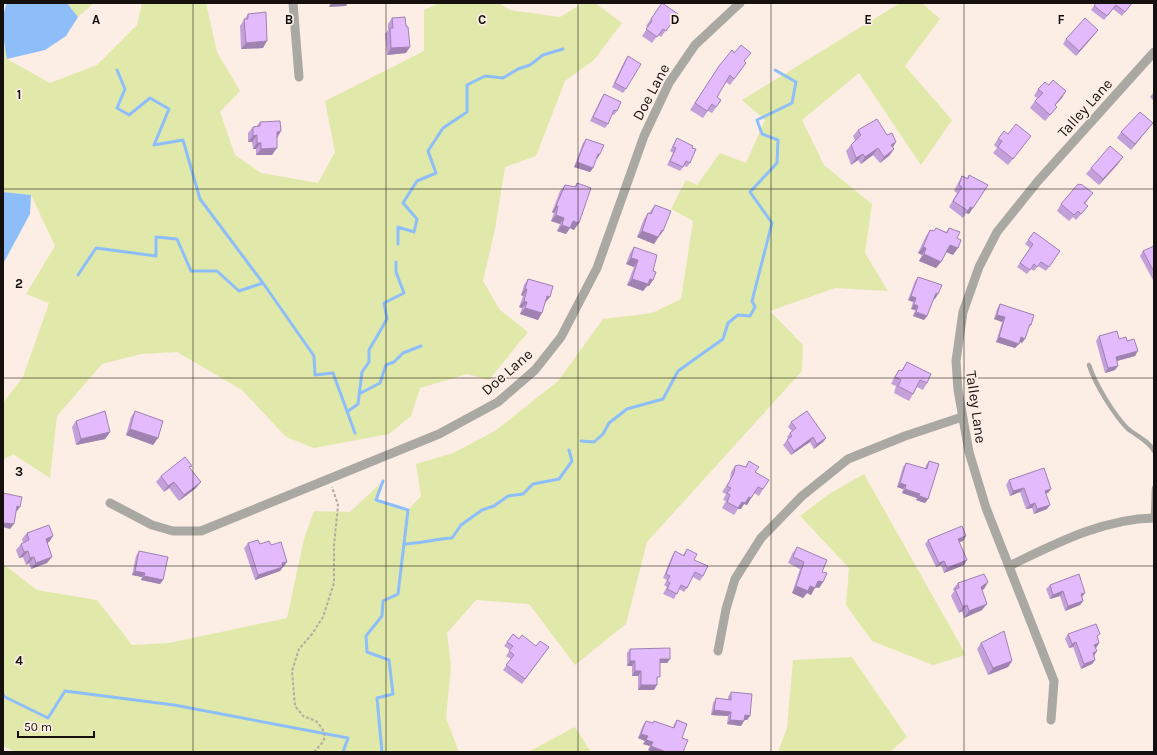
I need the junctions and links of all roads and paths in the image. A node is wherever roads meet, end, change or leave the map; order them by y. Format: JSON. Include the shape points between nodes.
{"nodes":[{"id":1,"x":293,"y":3,"type":"edge"},
{"id":2,"x":740,"y":3,"type":"edge"},
{"id":3,"x":1154,"y":52,"type":"edge"},
{"id":4,"x":299,"y":77,"type":"dead end"},
{"id":5,"x":1090,"y":365,"type":"dead end"},
{"id":6,"x":962,"y":417,"type":"junction"},
{"id":7,"x":1154,"y":451,"type":"edge"},
{"id":8,"x":329,"y":479,"type":"junction"},
{"id":9,"x":1154,"y":488,"type":"edge"},
{"id":10,"x":110,"y":503,"type":"dead end"},
{"id":11,"x":1154,"y":518,"type":"edge"},
{"id":12,"x":1009,"y":566,"type":"junction"},
{"id":13,"x":718,"y":651,"type":"dead end"},
{"id":14,"x":1051,"y":720,"type":"dead end"},
{"id":15,"x":314,"y":752,"type":"edge"}],
"edges":[{"from":1,"to":4,"type":"street"},
{"from":2,"to":8,"type":"street","name":"Doe Lane","via":[[695,45],[669,83],[644,136],[597,268],[561,337],[535,370],[498,402],[439,434]]},
{"from":3,"to":6,"type":"street","name":"Talley Lane","via":[[1038,181],[998,232],[979,267],[963,312],[956,361]]},
{"from":5,"to":7,"type":"lane","via":[[1095,380],[1127,427]]},
{"from":6,"to":12,"type":"street","name":"Talley Lane","via":[[969,452],[986,508]]},
{"from":6,"to":13,"type":"street","via":[[848,459],[802,496],[761,538],[735,579]]},
{"from":8,"to":10,"type":"street","name":"Doe Lane","via":[[201,531],[173,531],[152,525]]},
{"from":8,"to":15,"type":"path","via":[[338,505],[334,583],[323,617],[299,648],[292,671],[295,706],[303,716],[316,721],[325,736]]},
{"from":9,"to":11,"type":"lane"},
{"from":11,"to":12,"type":"street","via":[[1133,518],[1072,536]]},
{"from":12,"to":14,"type":"street","name":"Talley Lane","via":[[1054,681]]}]}
